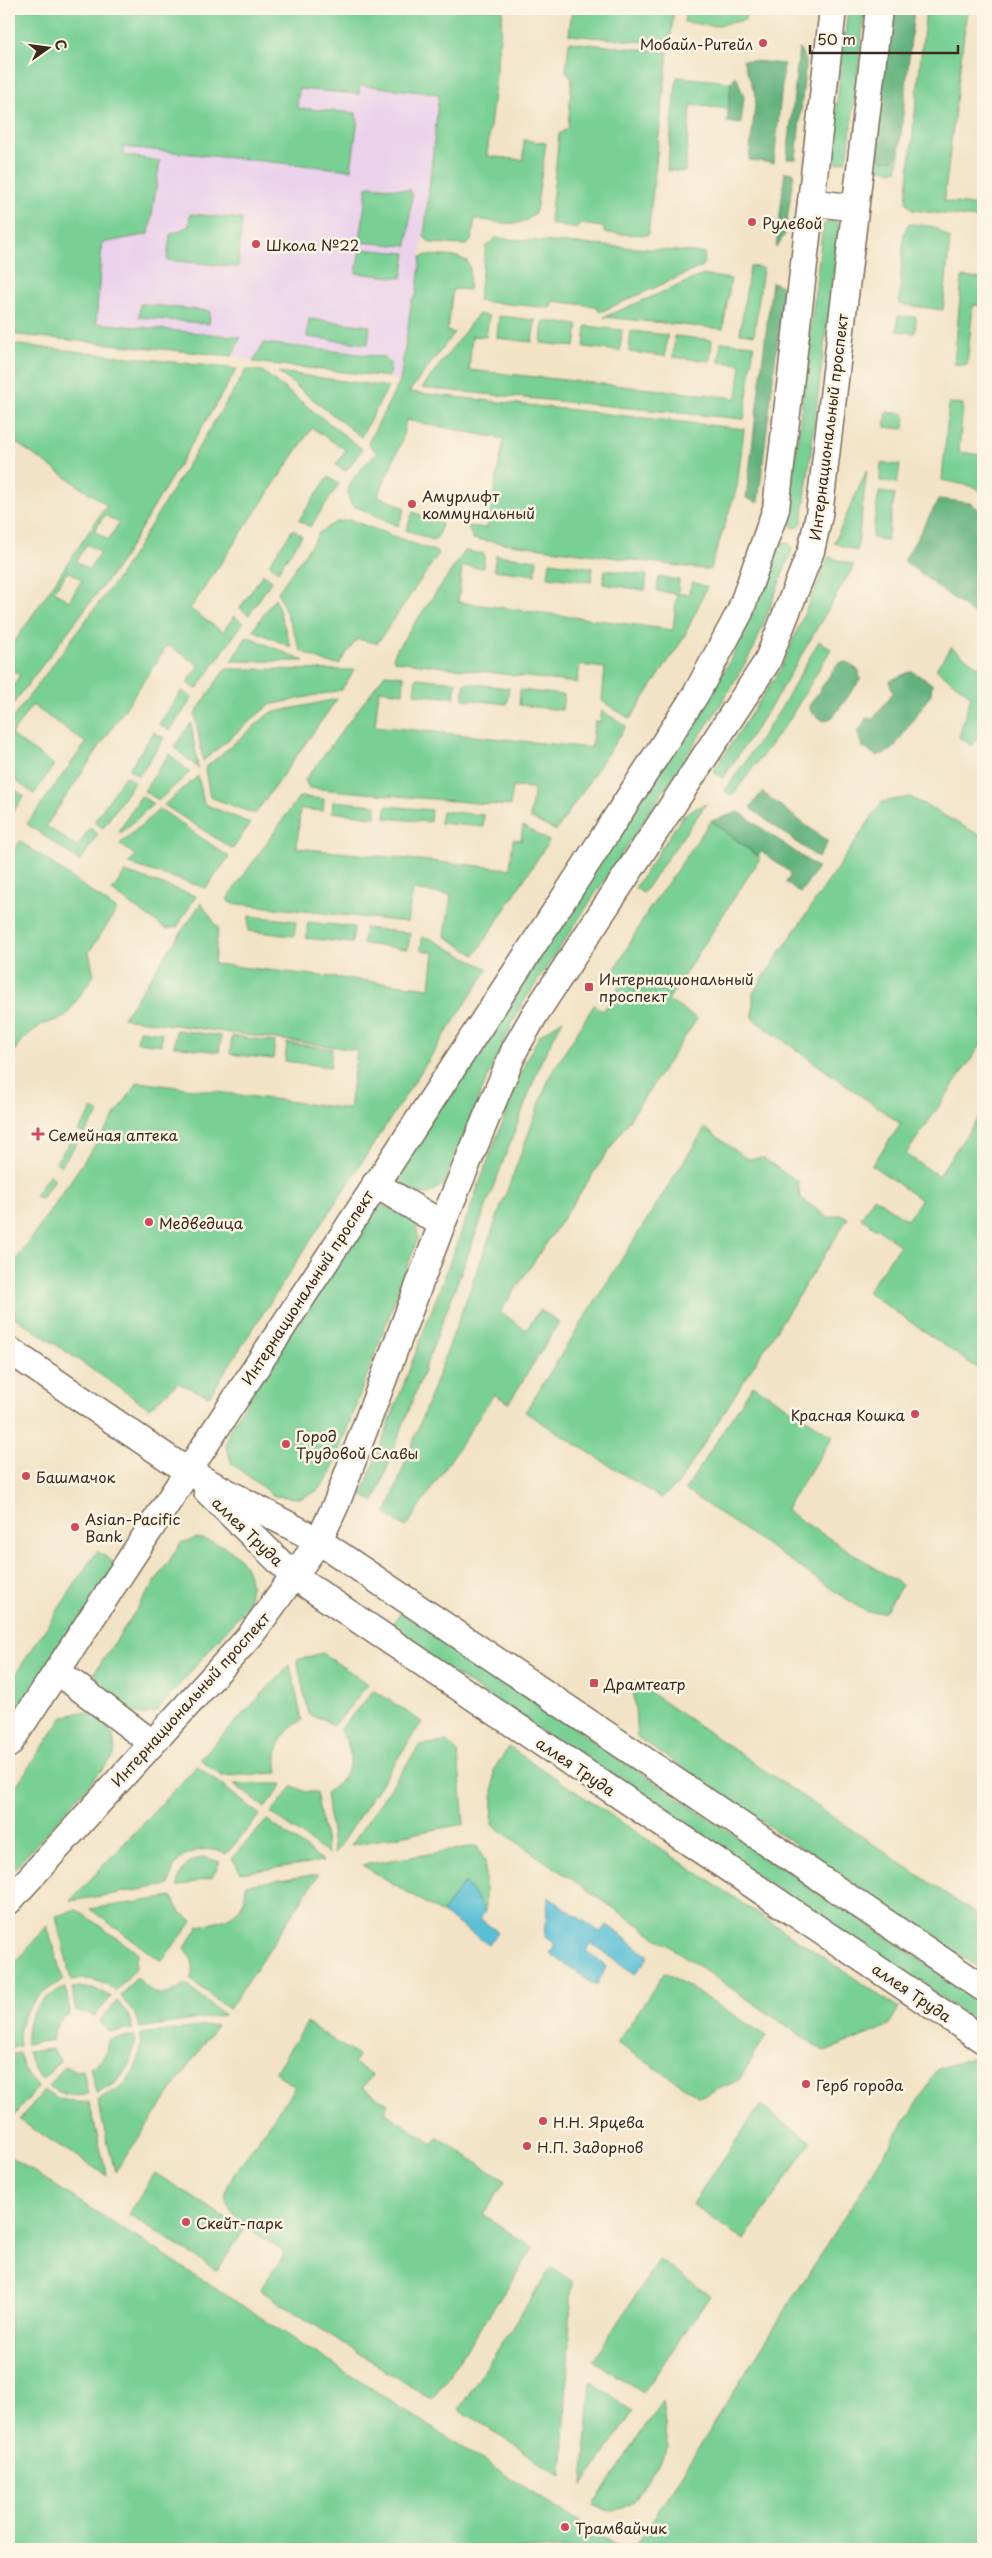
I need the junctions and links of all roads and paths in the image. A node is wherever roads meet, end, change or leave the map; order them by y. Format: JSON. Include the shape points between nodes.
{"nodes":[{"id":1,"x":833,"y":9,"type":"edge"},
{"id":2,"x":878,"y":9,"type":"edge"},
{"id":3,"x":811,"y":202,"type":"junction"},
{"id":4,"x":855,"y":208,"type":"junction"},
{"id":5,"x":375,"y":1184,"type":"junction"},
{"id":6,"x":442,"y":1224,"type":"junction"},
{"id":7,"x":9,"y":1350,"type":"edge"},
{"id":8,"x":187,"y":1471,"type":"junction"},
{"id":9,"x":319,"y":1541,"type":"junction"},
{"id":10,"x":295,"y":1577,"type":"junction"},
{"id":11,"x":56,"y":1671,"type":"junction"},
{"id":12,"x":9,"y":1744,"type":"edge"},
{"id":13,"x":152,"y":1744,"type":"junction"},
{"id":14,"x":9,"y":1901,"type":"edge"},
{"id":15,"x":983,"y":1988,"type":"edge"},
{"id":16,"x":983,"y":2040,"type":"edge"}],
"edges":[{"from":1,"to":3,"type":"main road","name":"Интернациональный проспект"},
{"from":2,"to":4,"type":"main road","name":"Интернациональный проспект"},
{"from":3,"to":4,"type":"main road"},
{"from":3,"to":5,"type":"main road","name":"Интернациональный проспект","via":[[776,509],[740,612],[696,694]]},
{"from":4,"to":6,"type":"main road","name":"Интернациональный проспект","via":[[819,515],[811,551],[796,592],[767,662],[523,1035]]},
{"from":5,"to":6,"type":"main road"},
{"from":5,"to":8,"type":"main road","name":"Интернациональный проспект"},
{"from":6,"to":9,"type":"main road","name":"Интернациональный проспект","via":[[337,1502]]},
{"from":7,"to":8,"type":"main road","name":"аллея Труда"},
{"from":8,"to":9,"type":"main road","name":"аллея Труда"},
{"from":8,"to":10,"type":"main road","name":"аллея Труда"},
{"from":8,"to":11,"type":"main road","name":"Интернациональный проспект"},
{"from":9,"to":10,"type":"main road","name":"Интернациональный проспект"},
{"from":9,"to":15,"type":"main road","name":"аллея Труда"},
{"from":10,"to":13,"type":"main road","name":"Интернациональный проспект","via":[[250,1636]]},
{"from":10,"to":16,"type":"main road","name":"аллея Труда"},
{"from":11,"to":12,"type":"main road","name":"Интернациональный проспект"},
{"from":11,"to":13,"type":"main road"},
{"from":13,"to":14,"type":"main road","name":"Интернациональный проспект"}]}
